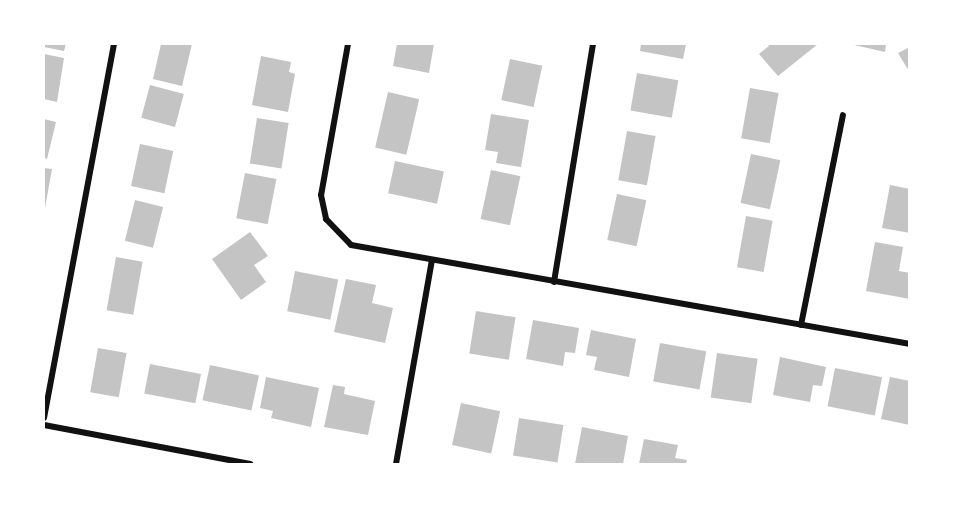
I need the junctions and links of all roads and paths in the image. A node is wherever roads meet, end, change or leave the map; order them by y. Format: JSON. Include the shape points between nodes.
{"nodes":[{"id":1,"x":114,"y":44,"type":"edge"},
{"id":2,"x":348,"y":44,"type":"edge"},
{"id":3,"x":593,"y":44,"type":"edge"},
{"id":4,"x":843,"y":115,"type":"dead end"},
{"id":5,"x":432,"y":260,"type":"junction"},
{"id":6,"x":554,"y":282,"type":"junction"},
{"id":7,"x":801,"y":325,"type":"junction"},
{"id":8,"x":909,"y":344,"type":"edge"},
{"id":9,"x":44,"y":418,"type":"edge"},
{"id":10,"x":44,"y":425,"type":"edge"},
{"id":11,"x":250,"y":465,"type":"edge"},
{"id":12,"x":396,"y":465,"type":"edge"}],
"edges":[{"from":1,"to":9,"type":"street"},
{"from":2,"to":5,"type":"street","via":[[321,195],[326,219],[351,245]]},
{"from":3,"to":6,"type":"street"},
{"from":4,"to":7,"type":"street"},
{"from":5,"to":6,"type":"street"},
{"from":5,"to":12,"type":"street"},
{"from":6,"to":7,"type":"street"},
{"from":7,"to":8,"type":"street"},
{"from":10,"to":11,"type":"street"}]}
